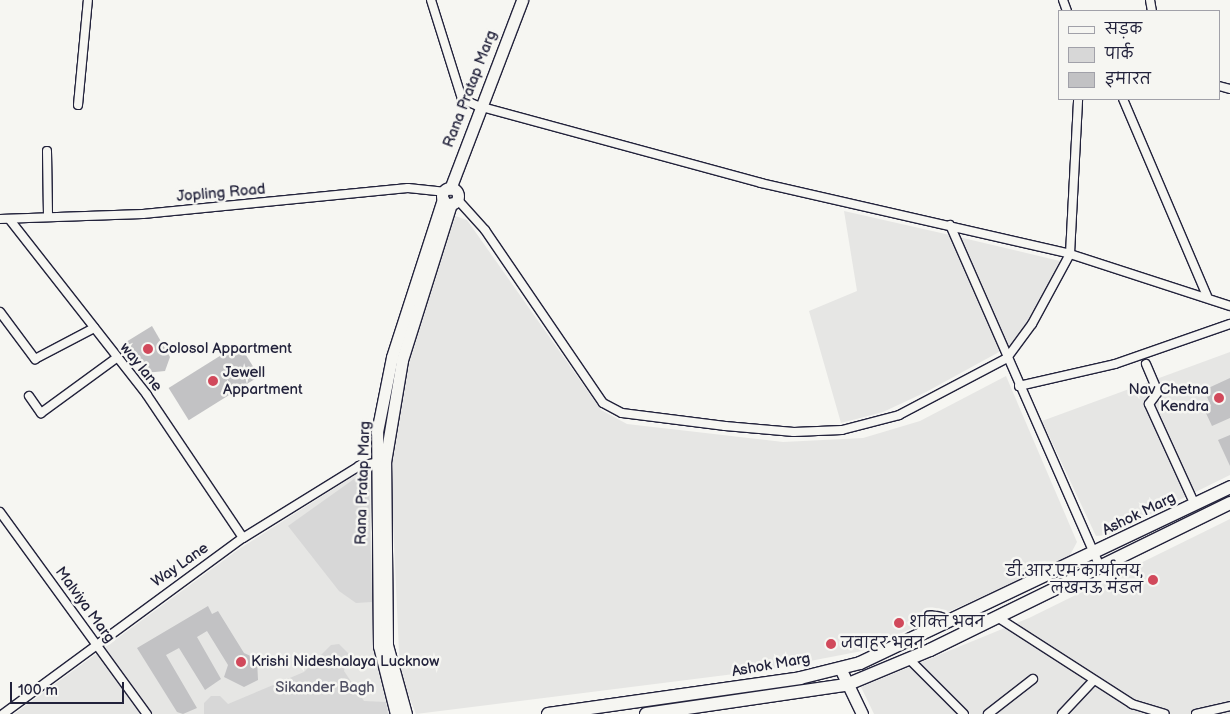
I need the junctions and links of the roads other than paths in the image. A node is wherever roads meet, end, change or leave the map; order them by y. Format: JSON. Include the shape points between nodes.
{"nodes":[{"id":1,"x":88,"y":0,"type":"edge"},
{"id":2,"x":431,"y":0,"type":"edge"},
{"id":3,"x":522,"y":0,"type":"edge"},
{"id":4,"x":1078,"y":100,"type":"edge"},
{"id":5,"x":1123,"y":100,"type":"edge"},
{"id":6,"x":78,"y":104,"type":"dead end"},
{"id":7,"x":478,"y":106,"type":"junction"},
{"id":8,"x":47,"y":151,"type":"dead end"},
{"id":9,"x":449,"y":197,"type":"junction"},
{"id":10,"x":48,"y":214,"type":"junction"},
{"id":11,"x":0,"y":219,"type":"edge"},
{"id":12,"x":10,"y":220,"type":"junction"},
{"id":13,"x":950,"y":225,"type":"junction"},
{"id":14,"x":1070,"y":254,"type":"junction"},
{"id":15,"x":1207,"y":296,"type":"junction"},
{"id":16,"x":1230,"y":306,"type":"edge"},
{"id":17,"x":0,"y":312,"type":"edge"},
{"id":18,"x":1230,"y":324,"type":"edge"},
{"id":19,"x":94,"y":328,"type":"junction"},
{"id":20,"x":1007,"y":358,"type":"junction"},
{"id":21,"x":116,"y":359,"type":"junction"},
{"id":22,"x":1146,"y":364,"type":"dead end"},
{"id":23,"x":1019,"y":386,"type":"junction"},
{"id":24,"x":29,"y":396,"type":"dead end"},
{"id":25,"x":380,"y":462,"type":"junction"},
{"id":26,"x":1230,"y":487,"type":"edge"},
{"id":27,"x":1230,"y":503,"type":"edge"},
{"id":28,"x":1195,"y":505,"type":"junction"},
{"id":29,"x":0,"y":512,"type":"edge"},
{"id":30,"x":243,"y":538,"type":"junction"},
{"id":31,"x":1094,"y":555,"type":"junction"},
{"id":32,"x":1101,"y":569,"type":"junction"},
{"id":33,"x":997,"y":617,"type":"junction"},
{"id":34,"x":95,"y":644,"type":"junction"},
{"id":35,"x":910,"y":660,"type":"junction"},
{"id":36,"x":840,"y":668,"type":"junction"},
{"id":37,"x":1033,"y":679,"type":"dead end"},
{"id":38,"x":1093,"y":681,"type":"junction"},
{"id":39,"x":846,"y":685,"type":"junction"},
{"id":40,"x":1230,"y":706,"type":"edge"},
{"id":41,"x":1141,"y":707,"type":"junction"},
{"id":42,"x":706,"y":710,"type":"edge"},
{"id":43,"x":3,"y":714,"type":"edge"},
{"id":44,"x":147,"y":714,"type":"edge"},
{"id":45,"x":396,"y":714,"type":"edge"},
{"id":46,"x":406,"y":714,"type":"edge"},
{"id":47,"x":548,"y":714,"type":"edge"},
{"id":48,"x":646,"y":714,"type":"edge"},
{"id":49,"x":862,"y":714,"type":"edge"},
{"id":50,"x":964,"y":714,"type":"edge"},
{"id":51,"x":988,"y":714,"type":"edge"},
{"id":52,"x":1062,"y":714,"type":"edge"},
{"id":53,"x":1135,"y":714,"type":"edge"},
{"id":54,"x":1164,"y":714,"type":"edge"},
{"id":55,"x":1196,"y":714,"type":"edge"}],
"edges":[{"from":1,"to":6,"type":"street"},
{"from":2,"to":7,"type":"street","via":[[462,99]]},
{"from":3,"to":7,"type":"street","name":"Rana Pratap Marg"},
{"from":4,"to":14,"type":"street"},
{"from":5,"to":15,"type":"street"},
{"from":7,"to":9,"type":"street","name":"Rana Pratap Marg"},
{"from":7,"to":13,"type":"street","via":[[761,183]]},
{"from":8,"to":10,"type":"street"},
{"from":9,"to":10,"type":"street","name":"Jopling Road","via":[[408,188],[143,214]]},
{"from":9,"to":20,"type":"street","via":[[485,230],[586,384],[603,404],[622,413],[794,432],[842,430],[899,415]]},
{"from":9,"to":25,"type":"street","name":"Rana Pratap Marg","via":[[392,357],[377,432]]},
{"from":10,"to":12,"type":"street","name":"Jopling Road"},
{"from":11,"to":12,"type":"street","name":"Jopling Road"},
{"from":12,"to":19,"type":"street","name":"way lane"},
{"from":13,"to":14,"type":"street"},
{"from":13,"to":20,"type":"street"},
{"from":14,"to":15,"type":"street","via":[[1135,278]]},
{"from":14,"to":20,"type":"street","via":[[1056,286]]},
{"from":15,"to":16,"type":"street"},
{"from":17,"to":19,"type":"street","via":[[35,359]]},
{"from":18,"to":23,"type":"street","via":[[1115,364]]},
{"from":19,"to":21,"type":"street","name":"way lane"},
{"from":20,"to":23,"type":"street"},
{"from":21,"to":24,"type":"street","via":[[41,413]]},
{"from":21,"to":30,"type":"street","name":"way lane","via":[[147,395]]},
{"from":22,"to":28,"type":"street","via":[[1158,392],[1149,404]]},
{"from":23,"to":31,"type":"street"},
{"from":25,"to":30,"type":"street","name":"Way Lane","via":[[359,466]]},
{"from":25,"to":45,"type":"street","name":"Rana Pratap Marg","via":[[380,646]]},
{"from":25,"to":46,"type":"street","name":"Rana Pratap Marg","via":[[387,645]]},
{"from":26,"to":28,"type":"main road","name":"Ashok Marg"},
{"from":27,"to":32,"type":"main road","name":"Ashok Marg"},
{"from":28,"to":31,"type":"main road","name":"Ashok Marg"},
{"from":29,"to":34,"type":"street","name":"Malviya Marg"},
{"from":30,"to":34,"type":"street","name":"Way Lane"},
{"from":31,"to":32,"type":"street"},
{"from":31,"to":36,"type":"main road","name":"Ashok Marg","via":[[904,646]]},
{"from":32,"to":33,"type":"main road","name":"Ashok Marg"},
{"from":33,"to":35,"type":"main road","name":"Ashok Marg"},
{"from":33,"to":38,"type":"street"},
{"from":34,"to":43,"type":"street","name":"Way Lane"},
{"from":34,"to":44,"type":"street","name":"Malviya Marg"},
{"from":35,"to":39,"type":"main road","name":"Ashok Marg"},
{"from":35,"to":50,"type":"street"},
{"from":36,"to":39,"type":"street"},
{"from":36,"to":47,"type":"main road","name":"Ashok Marg","via":[[800,678]]},
{"from":37,"to":51,"type":"street"},
{"from":38,"to":41,"type":"street"},
{"from":38,"to":52,"type":"street"},
{"from":39,"to":42,"type":"main road","name":"Ashok Marg"},
{"from":39,"to":49,"type":"street"},
{"from":40,"to":55,"type":"street"},
{"from":41,"to":53,"type":"street"},
{"from":41,"to":54,"type":"street"},
{"from":42,"to":48,"type":"main road","name":"Ashok Marg"}]}
